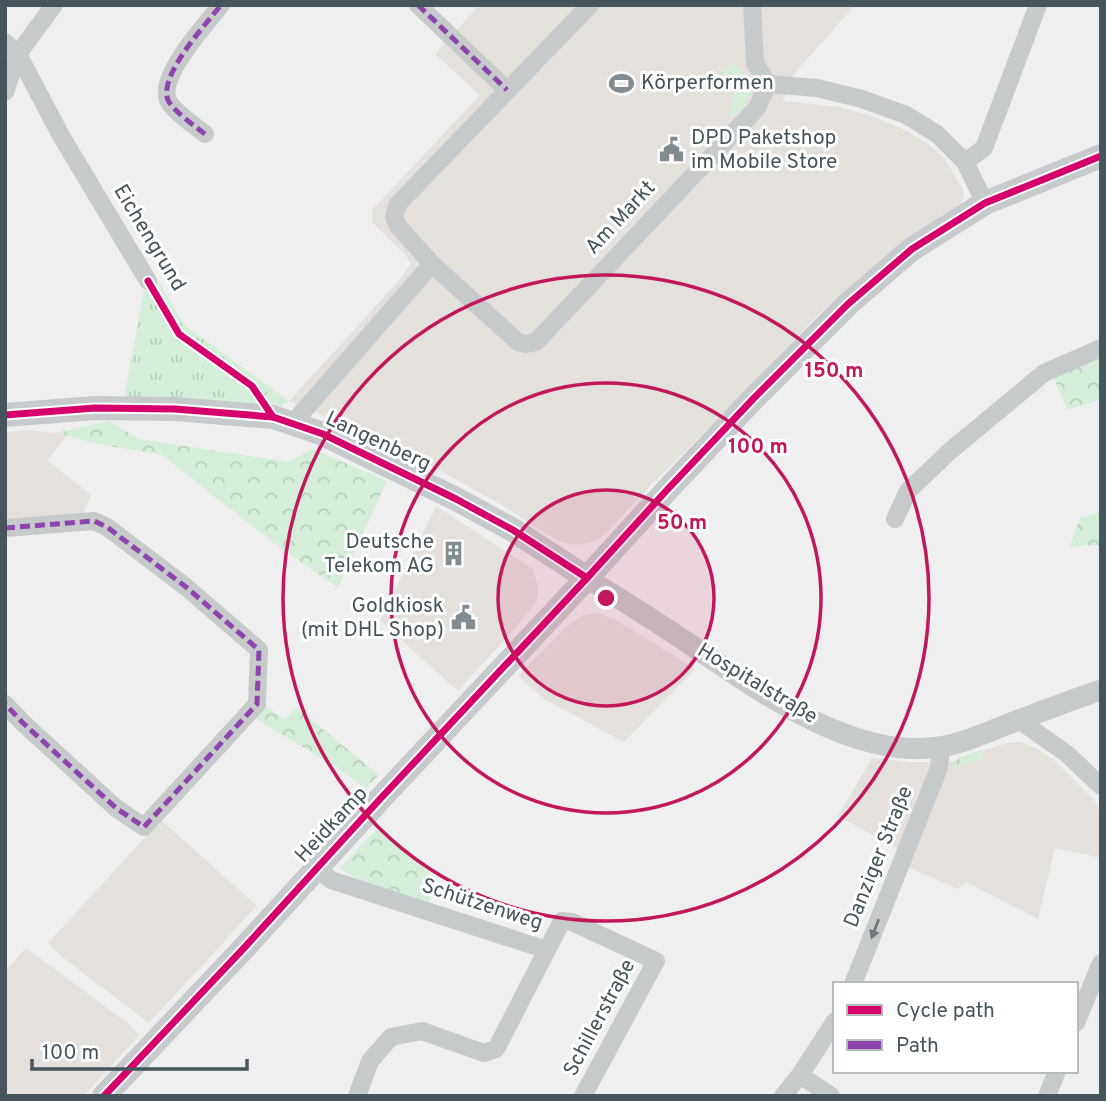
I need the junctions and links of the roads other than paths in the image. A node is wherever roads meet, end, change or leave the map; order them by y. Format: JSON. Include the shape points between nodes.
{"nodes":[{"id":1,"x":54,"y":5,"type":"edge"},
{"id":2,"x":221,"y":5,"type":"edge"},
{"id":3,"x":418,"y":5,"type":"edge"},
{"id":4,"x":590,"y":5,"type":"edge"},
{"id":5,"x":752,"y":5,"type":"edge"},
{"id":6,"x":1038,"y":5,"type":"edge"},
{"id":7,"x":11,"y":48,"type":"edge"},
{"id":8,"x":768,"y":84,"type":"junction"},
{"id":9,"x":507,"y":90,"type":"junction"},
{"id":10,"x":5,"y":92,"type":"edge"},
{"id":11,"x":205,"y":134,"type":"dead end"},
{"id":12,"x":1101,"y":156,"type":"edge"},
{"id":13,"x":965,"y":162,"type":"junction"},
{"id":14,"x":985,"y":203,"type":"junction"},
{"id":15,"x":432,"y":264,"type":"junction"},
{"id":16,"x":148,"y":281,"type":"dead end"},
{"id":17,"x":1101,"y":348,"type":"edge"},
{"id":18,"x":5,"y":415,"type":"edge"},
{"id":19,"x":292,"y":424,"type":"junction"},
{"id":20,"x":895,"y":519,"type":"dead end"},
{"id":21,"x":5,"y":528,"type":"edge"},
{"id":22,"x":587,"y":578,"type":"junction"},
{"id":23,"x":1101,"y":690,"type":"edge"},
{"id":24,"x":5,"y":704,"type":"edge"},
{"id":25,"x":1019,"y":720,"type":"junction"},
{"id":26,"x":941,"y":747,"type":"junction"},
{"id":27,"x":1101,"y":786,"type":"edge"},
{"id":28,"x":317,"y":868,"type":"junction"},
{"id":29,"x":547,"y":950,"type":"junction"},
{"id":30,"x":656,"y":961,"type":"joint"},
{"id":31,"x":1101,"y":963,"type":"edge"},
{"id":32,"x":854,"y":982,"type":"edge"},
{"id":33,"x":1078,"y":1018,"type":"edge"},
{"id":34,"x":833,"y":1024,"type":"edge"},
{"id":35,"x":1056,"y":1073,"type":"edge"},
{"id":36,"x":800,"y":1075,"type":"junction"},
{"id":37,"x":104,"y":1096,"type":"edge"},
{"id":38,"x":357,"y":1096,"type":"edge"},
{"id":39,"x":583,"y":1096,"type":"edge"},
{"id":40,"x":783,"y":1096,"type":"edge"},
{"id":41,"x":831,"y":1096,"type":"edge"},
{"id":42,"x":1047,"y":1096,"type":"edge"}],
"edges":[{"from":1,"to":7,"type":"street"},
{"from":2,"to":11,"type":"street","via":[[179,60],[166,89],[171,104]]},
{"from":3,"to":9,"type":"street"},
{"from":4,"to":9,"type":"street","name":"Am Markt"},
{"from":5,"to":8,"type":"street","via":[[755,63]]},
{"from":6,"to":13,"type":"street","via":[[984,148]]},
{"from":7,"to":10,"type":"street"},
{"from":7,"to":16,"type":"street","name":"Eichengrund"},
{"from":8,"to":13,"type":"street","via":[[817,88],[906,115],[937,134]]},
{"from":8,"to":15,"type":"street","name":"Am Markt","via":[[757,108],[536,342],[518,341]]},
{"from":9,"to":15,"type":"street","name":"Am Markt","via":[[398,204],[394,217],[398,226]]},
{"from":12,"to":14,"type":"main road","name":"Heidkamp"},
{"from":13,"to":14,"type":"street"},
{"from":14,"to":22,"type":"main road","name":"Heidkamp","via":[[912,249],[848,304]]},
{"from":15,"to":19,"type":"street"},
{"from":17,"to":20,"type":"street","via":[[1044,373],[950,451],[908,491]]},
{"from":18,"to":19,"type":"main road","name":"Langenberg","via":[[95,408],[175,409],[273,417]]},
{"from":19,"to":22,"type":"main road","name":"Langenberg","via":[[456,499]]},
{"from":21,"to":24,"type":"street","via":[[94,521],[107,527],[187,587],[259,650],[257,704],[144,827],[116,808]]},
{"from":22,"to":26,"type":"street","name":"Hospitalstraße","via":[[803,716],[885,745]]},
{"from":22,"to":28,"type":"main road","name":"Heidkamp"},
{"from":23,"to":25,"type":"street","name":"Hospitalstraße"},
{"from":25,"to":26,"type":"street","name":"Hospitalstraße"},
{"from":25,"to":27,"type":"street","via":[[1067,754]]},
{"from":26,"to":32,"type":"street","name":"Danziger Straße","one_way":true,"via":[[939,768]]},
{"from":28,"to":29,"type":"street","name":"Schützenweg","via":[[331,880]]},
{"from":28,"to":37,"type":"main road","name":"Heidkamp"},
{"from":29,"to":30,"type":"street","name":"Schützenweg","via":[[562,920]]},
{"from":29,"to":38,"type":"street","via":[[496,1049],[484,1053],[422,1031],[391,1037],[370,1061]]},
{"from":30,"to":39,"type":"street","name":"Schillerstraße"},
{"from":31,"to":33,"type":"street"},
{"from":34,"to":36,"type":"street"},
{"from":35,"to":42,"type":"street"},
{"from":36,"to":40,"type":"street"},
{"from":36,"to":41,"type":"street"}]}
